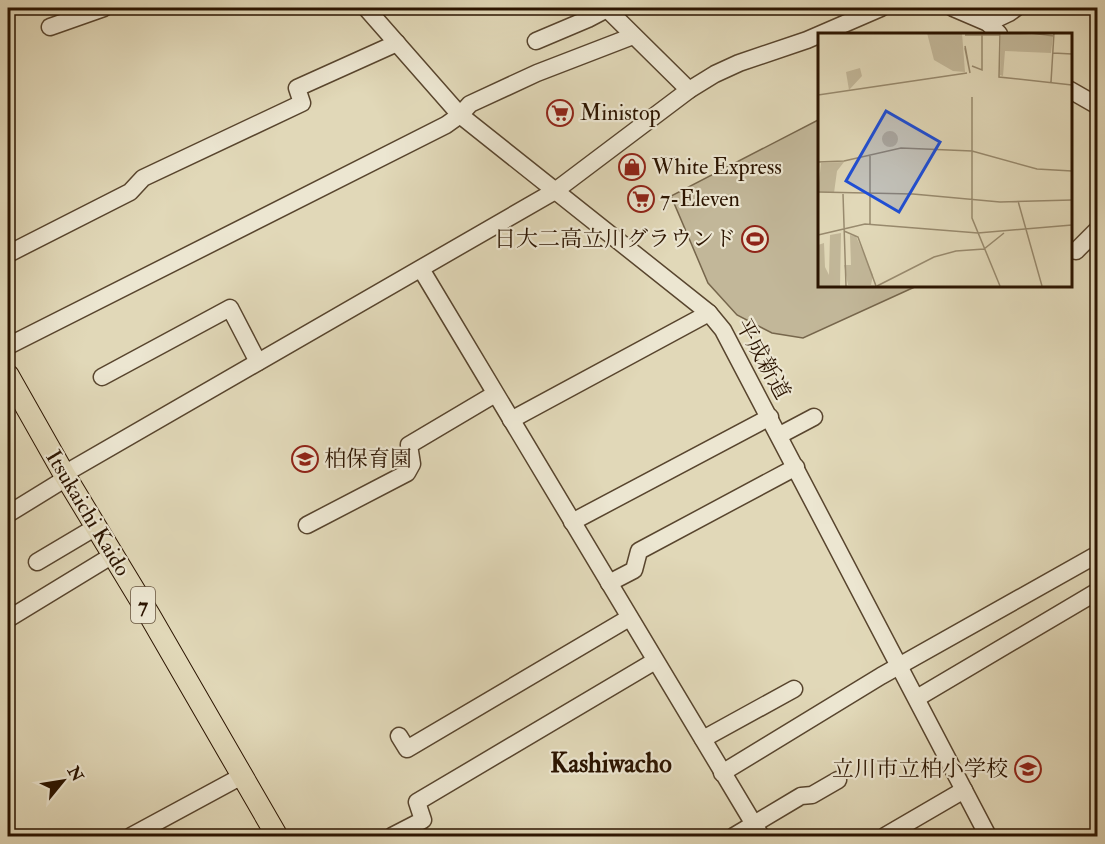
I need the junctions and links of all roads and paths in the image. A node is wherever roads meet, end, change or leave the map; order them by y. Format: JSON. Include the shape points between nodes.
{"nodes":[{"id":1,"x":104,"y":8,"type":"edge"},
{"id":2,"x":366,"y":8,"type":"edge"},
{"id":3,"x":606,"y":8,"type":"edge"},
{"id":4,"x":881,"y":8,"type":"edge"},
{"id":5,"x":953,"y":8,"type":"edge"},
{"id":6,"x":1016,"y":8,"type":"edge"},
{"id":7,"x":50,"y":27,"type":"dead end"},
{"id":8,"x":993,"y":29,"type":"edge"},
{"id":9,"x":823,"y":33,"type":"edge"},
{"id":10,"x":818,"y":35,"type":"edge"},
{"id":11,"x":633,"y":36,"type":"junction"},
{"id":12,"x":536,"y":41,"type":"dead end"},
{"id":13,"x":397,"y":43,"type":"junction"},
{"id":14,"x":689,"y":90,"type":"junction"},
{"id":15,"x":1072,"y":91,"type":"edge"},
{"id":16,"x":1098,"y":106,"type":"edge"},
{"id":17,"x":460,"y":115,"type":"junction"},
{"id":18,"x":555,"y":191,"type":"junction"},
{"id":19,"x":1098,"y":229,"type":"edge"},
{"id":20,"x":1076,"y":251,"type":"dead end"},
{"id":21,"x":8,"y":254,"type":"edge"},
{"id":22,"x":421,"y":269,"type":"junction"},
{"id":23,"x":709,"y":313,"type":"junction"},
{"id":24,"x":8,"y":346,"type":"edge"},
{"id":25,"x":258,"y":362,"type":"junction"},
{"id":26,"x":8,"y":375,"type":"edge"},
{"id":27,"x":102,"y":376,"type":"dead end"},
{"id":28,"x":495,"y":394,"type":"junction"},
{"id":29,"x":770,"y":417,"type":"junction"},
{"id":30,"x":814,"y":417,"type":"dead end"},
{"id":31,"x":511,"y":420,"type":"junction"},
{"id":32,"x":780,"y":435,"type":"junction"},
{"id":33,"x":796,"y":467,"type":"junction"},
{"id":34,"x":64,"y":474,"type":"junction"},
{"id":35,"x":8,"y":514,"type":"edge"},
{"id":36,"x":572,"y":522,"type":"junction"},
{"id":37,"x":307,"y":525,"type":"dead end"},
{"id":38,"x":96,"y":527,"type":"junction"},
{"id":39,"x":1098,"y":554,"type":"edge"},
{"id":40,"x":113,"y":555,"type":"junction"},
{"id":41,"x":37,"y":562,"type":"dead end"},
{"id":42,"x":609,"y":583,"type":"junction"},
{"id":43,"x":1098,"y":591,"type":"edge"},
{"id":44,"x":629,"y":618,"type":"junction"},
{"id":45,"x":8,"y":619,"type":"edge"},
{"id":46,"x":655,"y":661,"type":"junction"},
{"id":47,"x":900,"y":665,"type":"junction"},
{"id":48,"x":794,"y":689,"type":"dead end"},
{"id":49,"x":916,"y":698,"type":"junction"},
{"id":50,"x":399,"y":736,"type":"dead end"},
{"id":51,"x":703,"y":739,"type":"junction"},
{"id":52,"x":722,"y":773,"type":"junction"},
{"id":53,"x":242,"y":776,"type":"junction"},
{"id":54,"x":838,"y":780,"type":"dead end"},
{"id":55,"x":964,"y":790,"type":"junction"},
{"id":56,"x":757,"y":831,"type":"edge"},
{"id":57,"x":131,"y":837,"type":"edge"},
{"id":58,"x":277,"y":837,"type":"edge"},
{"id":59,"x":392,"y":837,"type":"edge"},
{"id":60,"x":734,"y":837,"type":"edge"},
{"id":61,"x":885,"y":837,"type":"edge"},
{"id":62,"x":988,"y":837,"type":"edge"}],
"edges":[{"from":1,"to":7,"type":"street"},
{"from":2,"to":13,"type":"street","name":"平成新道"},
{"from":3,"to":11,"type":"street"},
{"from":3,"to":12,"type":"street"},
{"from":4,"to":9,"type":"street"},
{"from":5,"to":8,"type":"street"},
{"from":6,"to":8,"type":"street"},
{"from":10,"to":14,"type":"street","via":[[739,63]]},
{"from":11,"to":14,"type":"street"},
{"from":11,"to":17,"type":"street","via":[[537,73],[470,104]]},
{"from":13,"to":17,"type":"street","name":"平成新道"},
{"from":13,"to":21,"type":"street","via":[[297,88],[302,103],[143,178],[130,192]]},
{"from":14,"to":18,"type":"street"},
{"from":15,"to":16,"type":"street"},
{"from":17,"to":18,"type":"street","name":"平成新道"},
{"from":17,"to":24,"type":"street"},
{"from":18,"to":22,"type":"street"},
{"from":18,"to":23,"type":"street","name":"平成新道"},
{"from":19,"to":20,"type":"street"},
{"from":22,"to":25,"type":"street"},
{"from":22,"to":28,"type":"street"},
{"from":23,"to":29,"type":"street","name":"平成新道","via":[[723,330]]},
{"from":23,"to":31,"type":"street"},
{"from":25,"to":27,"type":"street","via":[[230,308]]},
{"from":25,"to":34,"type":"street"},
{"from":26,"to":34,"type":"main road","name":"Itsukaichi Kaido","number":"7"},
{"from":28,"to":31,"type":"street"},
{"from":28,"to":37,"type":"street","via":[[409,445],[412,464],[407,473]]},
{"from":29,"to":32,"type":"street","name":"平成新道"},
{"from":29,"to":36,"type":"street"},
{"from":30,"to":32,"type":"street"},
{"from":31,"to":36,"type":"street"},
{"from":32,"to":33,"type":"street","name":"平成新道"},
{"from":33,"to":42,"type":"street","via":[[639,551],[634,570]]},
{"from":33,"to":47,"type":"street","name":"平成新道"},
{"from":34,"to":35,"type":"street","via":[[60,482]]},
{"from":34,"to":38,"type":"main road","name":"Itsukaichi Kaido","number":"7"},
{"from":36,"to":42,"type":"street"},
{"from":38,"to":40,"type":"main road","name":"Itsukaichi Kaido","number":"7"},
{"from":38,"to":41,"type":"street"},
{"from":39,"to":47,"type":"street"},
{"from":40,"to":45,"type":"street"},
{"from":40,"to":53,"type":"main road","name":"Itsukaichi Kaido","number":"7"},
{"from":42,"to":44,"type":"street"},
{"from":43,"to":49,"type":"street"},
{"from":44,"to":46,"type":"street"},
{"from":44,"to":50,"type":"street","via":[[407,749]]},
{"from":46,"to":51,"type":"street"},
{"from":46,"to":59,"type":"street","via":[[417,802],[423,820]]},
{"from":47,"to":49,"type":"street","name":"平成新道"},
{"from":47,"to":52,"type":"street"},
{"from":48,"to":51,"type":"street"},
{"from":49,"to":55,"type":"street","name":"平成新道"},
{"from":51,"to":52,"type":"street"},
{"from":52,"to":56,"type":"street"},
{"from":53,"to":57,"type":"street"},
{"from":53,"to":58,"type":"main road","name":"Itsukaichi Kaido","number":"7"},
{"from":54,"to":56,"type":"street","via":[[812,795],[801,796]]},
{"from":55,"to":61,"type":"street"},
{"from":55,"to":62,"type":"street","name":"平成新道"},
{"from":56,"to":60,"type":"street"}]}
